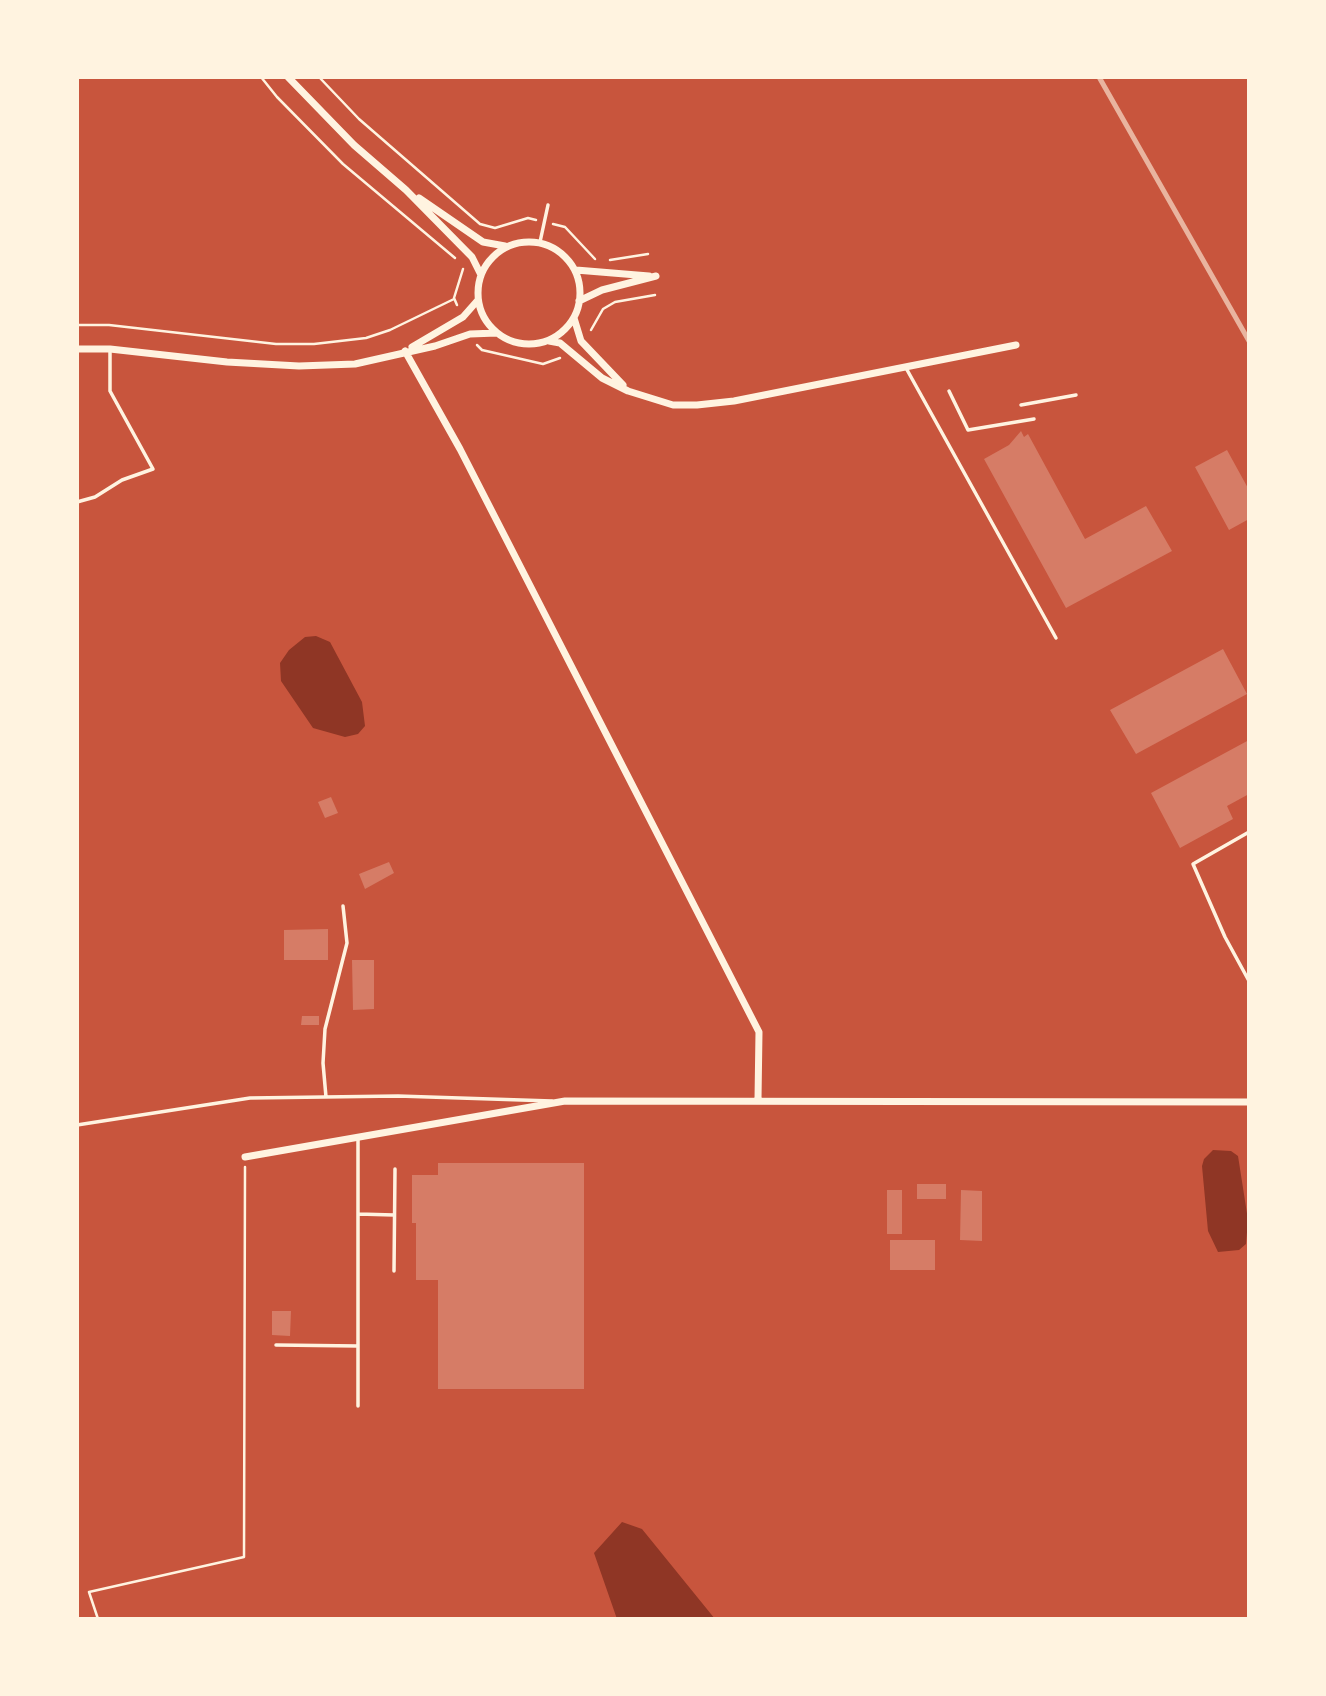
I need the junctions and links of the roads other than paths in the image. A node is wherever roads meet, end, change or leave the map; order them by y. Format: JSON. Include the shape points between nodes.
{"nodes":[{"id":1,"x":288,"y":77,"type":"edge"},
{"id":2,"x":406,"y":190,"type":"junction"},
{"id":3,"x":548,"y":205,"type":"dead end"},
{"id":4,"x":540,"y":242,"type":"junction"},
{"id":5,"x":505,"y":246,"type":"junction"},
{"id":6,"x":576,"y":270,"type":"junction"},
{"id":7,"x":481,"y":275,"type":"junction"},
{"id":8,"x":478,"y":299,"type":"junction"},
{"id":9,"x":579,"y":301,"type":"junction"},
{"id":10,"x":574,"y":317,"type":"junction"},
{"id":11,"x":497,"y":333,"type":"junction"},
{"id":12,"x":549,"y":341,"type":"junction"},
{"id":13,"x":1016,"y":345,"type":"dead end"},
{"id":14,"x":77,"y":349,"type":"edge"},
{"id":15,"x":110,"y":349,"type":"junction"},
{"id":16,"x":405,"y":351,"type":"junction"},
{"id":17,"x":906,"y":368,"type":"junction"},
{"id":18,"x":628,"y":390,"type":"junction"},
{"id":19,"x":949,"y":391,"type":"dead end"},
{"id":20,"x":1076,"y":395,"type":"dead end"},
{"id":21,"x":1021,"y":405,"type":"dead end"},
{"id":22,"x":1034,"y":419,"type":"dead end"},
{"id":23,"x":77,"y":502,"type":"edge"},
{"id":24,"x":1056,"y":638,"type":"dead end"},
{"id":25,"x":1249,"y":832,"type":"edge"},
{"id":26,"x":342,"y":906,"type":"dead end"},
{"id":27,"x":1249,"y":981,"type":"edge"},
{"id":28,"x":326,"y":1097,"type":"junction"},
{"id":29,"x":758,"y":1099,"type":"junction"},
{"id":30,"x":565,"y":1101,"type":"junction"},
{"id":31,"x":1249,"y":1102,"type":"edge"},
{"id":32,"x":77,"y":1125,"type":"edge"},
{"id":33,"x":358,"y":1136,"type":"junction"},
{"id":34,"x":244,"y":1157,"type":"road end"},
{"id":35,"x":395,"y":1168,"type":"dead end"},
{"id":36,"x":358,"y":1214,"type":"junction"},
{"id":37,"x":394,"y":1215,"type":"junction"},
{"id":38,"x":394,"y":1271,"type":"dead end"},
{"id":39,"x":276,"y":1345,"type":"dead end"},
{"id":40,"x":358,"y":1346,"type":"junction"},
{"id":41,"x":358,"y":1406,"type":"dead end"}],
"edges":[{"from":1,"to":2,"type":"street"},
{"from":2,"to":5,"type":"street","via":[[483,242]]},
{"from":2,"to":7,"type":"street","via":[[472,257]]},
{"from":3,"to":4,"type":"lane"},
{"from":4,"to":5,"type":"street"},
{"from":4,"to":6,"type":"street","via":[[562,254]]},
{"from":5,"to":7,"type":"street"},
{"from":6,"to":9,"type":"street"},
{"from":6,"to":9,"type":"street","via":[[656,276]]},
{"from":7,"to":8,"type":"street"},
{"from":8,"to":11,"type":"street"},
{"from":8,"to":16,"type":"street","via":[[463,317]]},
{"from":9,"to":10,"type":"street"},
{"from":10,"to":12,"type":"street"},
{"from":10,"to":18,"type":"street","via":[[581,341]]},
{"from":11,"to":12,"type":"street","via":[[514,342]]},
{"from":11,"to":16,"type":"street","via":[[470,334]]},
{"from":12,"to":18,"type":"street","via":[[570,351],[602,378]]},
{"from":13,"to":17,"type":"street"},
{"from":14,"to":15,"type":"street"},
{"from":15,"to":16,"type":"street","via":[[299,366],[355,363]]},
{"from":15,"to":23,"type":"lane","via":[[110,391],[153,470]]},
{"from":16,"to":29,"type":"street","via":[[460,449],[759,1032]]},
{"from":17,"to":18,"type":"street","via":[[697,405],[673,404]]},
{"from":17,"to":24,"type":"lane"},
{"from":19,"to":22,"type":"lane","via":[[968,430]]},
{"from":20,"to":21,"type":"lane"},
{"from":25,"to":27,"type":"lane","via":[[1193,864]]},
{"from":26,"to":28,"type":"lane","via":[[347,943],[326,1029]]},
{"from":28,"to":30,"type":"lane"},
{"from":28,"to":32,"type":"lane","via":[[250,1098]]},
{"from":29,"to":30,"type":"street"},
{"from":29,"to":31,"type":"street"},
{"from":30,"to":33,"type":"street"},
{"from":33,"to":34,"type":"street"},
{"from":33,"to":36,"type":"lane"},
{"from":35,"to":37,"type":"lane"},
{"from":36,"to":37,"type":"lane"},
{"from":36,"to":40,"type":"lane"},
{"from":37,"to":38,"type":"lane"},
{"from":39,"to":40,"type":"lane"},
{"from":40,"to":41,"type":"lane"}]}
